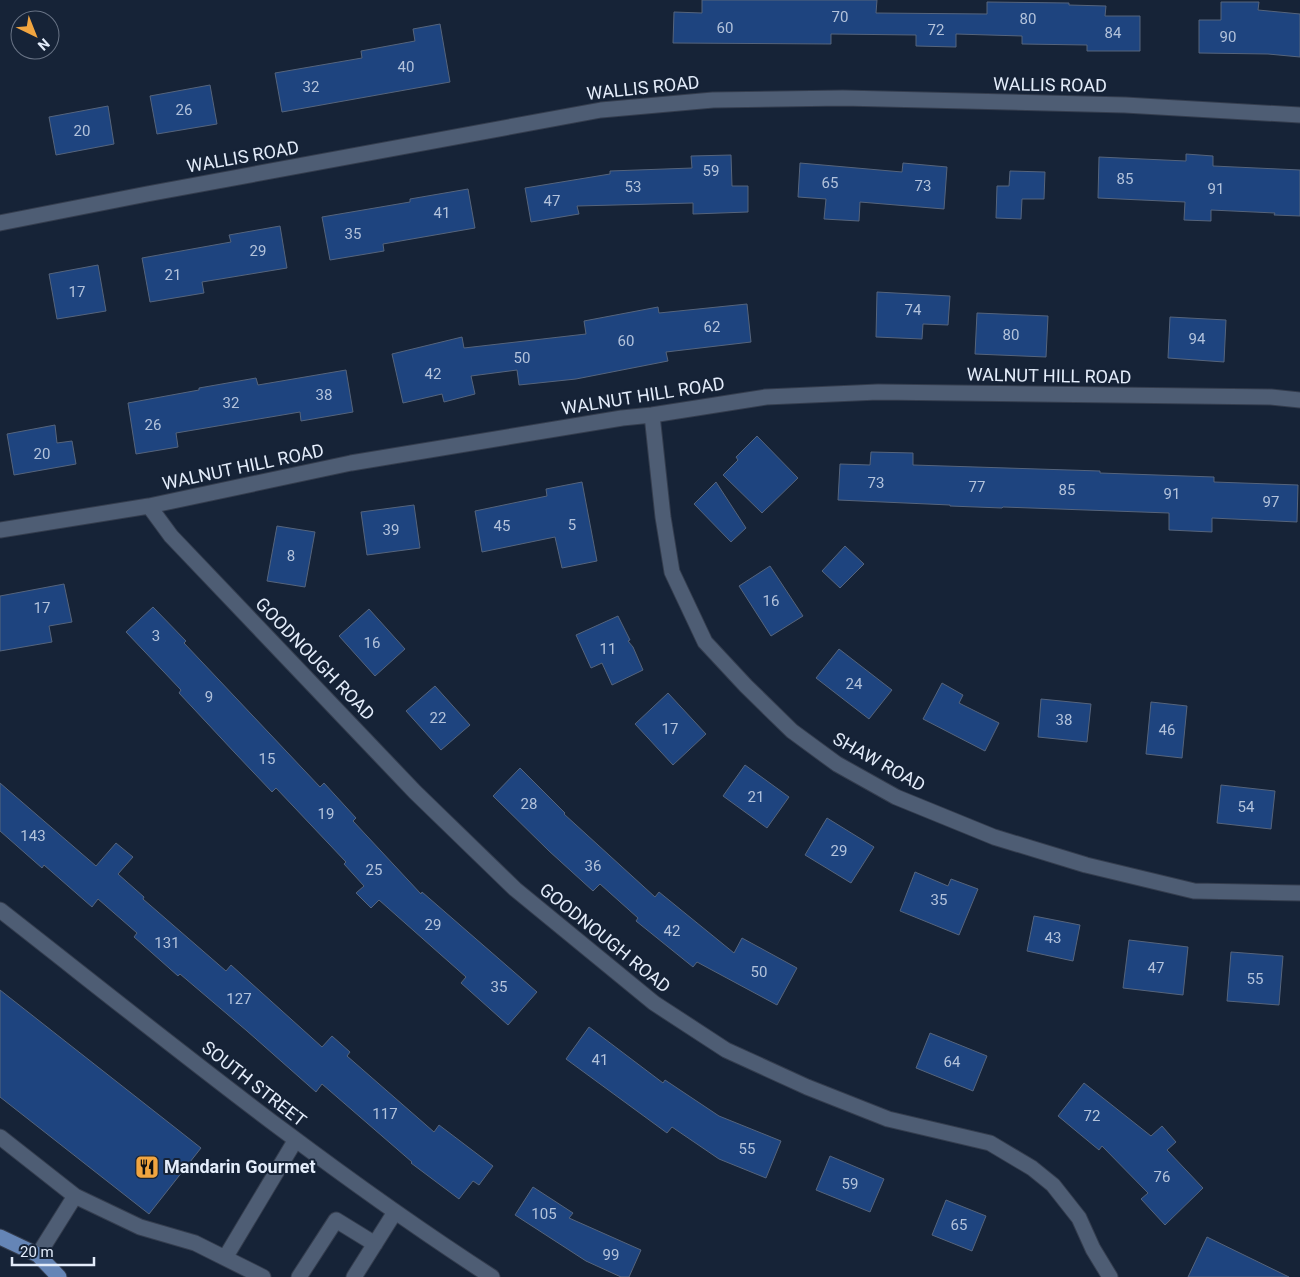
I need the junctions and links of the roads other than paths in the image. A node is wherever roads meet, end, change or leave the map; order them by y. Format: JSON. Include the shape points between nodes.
{"nodes":[{"id":1,"x":1300,"y":115,"type":"edge"},
{"id":2,"x":0,"y":223,"type":"edge"},
{"id":3,"x":1300,"y":400,"type":"edge"},
{"id":4,"x":652,"y":415,"type":"junction"},
{"id":5,"x":149,"y":506,"type":"junction"},
{"id":6,"x":0,"y":530,"type":"edge"},
{"id":7,"x":1300,"y":893,"type":"edge"},
{"id":8,"x":0,"y":910,"type":"edge"},
{"id":9,"x":0,"y":1137,"type":"edge"},
{"id":10,"x":295,"y":1141,"type":"junction"},
{"id":11,"x":75,"y":1196,"type":"junction"},
{"id":12,"x":395,"y":1212,"type":"junction"},
{"id":13,"x":0,"y":1237,"type":"edge"},
{"id":14,"x":375,"y":1244,"type":"junction"},
{"id":15,"x":38,"y":1256,"type":"junction"},
{"id":16,"x":225,"y":1258,"type":"junction"},
{"id":17,"x":55,"y":1277,"type":"edge"},
{"id":18,"x":263,"y":1277,"type":"edge"},
{"id":19,"x":299,"y":1277,"type":"edge"},
{"id":20,"x":354,"y":1277,"type":"edge"},
{"id":21,"x":492,"y":1277,"type":"edge"},
{"id":22,"x":1110,"y":1277,"type":"edge"}],
"edges":[{"from":1,"to":2,"type":"street","name":"WALLIS ROAD","via":[[843,98],[713,100],[601,110]]},
{"from":3,"to":4,"type":"street","name":"WALNUT HILL ROAD","via":[[878,392],[766,397]]},
{"from":4,"to":5,"type":"street","name":"WALNUT HILL ROAD","via":[[351,462]]},
{"from":4,"to":7,"type":"street","name":"SHAW ROAD","via":[[672,572],[705,642],[792,731],[837,764],[896,797],[994,837],[1086,865],[1194,891]]},
{"from":5,"to":6,"type":"street","name":"WALNUT HILL ROAD"},
{"from":5,"to":22,"type":"street","name":"GOODNOUGH ROAD","via":[[171,536],[415,792],[514,889],[654,1004],[726,1050],[807,1087],[888,1119],[990,1143],[1032,1168],[1053,1186],[1079,1218]]},
{"from":8,"to":10,"type":"street","name":"SOUTH STREET"},
{"from":9,"to":11,"type":"street"},
{"from":10,"to":12,"type":"street","name":"SOUTH STREET"},
{"from":10,"to":16,"type":"street"},
{"from":11,"to":15,"type":"street"},
{"from":11,"to":16,"type":"street","via":[[140,1228],[195,1243]]},
{"from":12,"to":14,"type":"street"},
{"from":12,"to":21,"type":"street","name":"SOUTH STREET"},
{"from":13,"to":15,"type":"main road"},
{"from":14,"to":19,"type":"street","via":[[336,1220]]},
{"from":14,"to":20,"type":"street"},
{"from":15,"to":17,"type":"main road"},
{"from":16,"to":18,"type":"street"}]}
